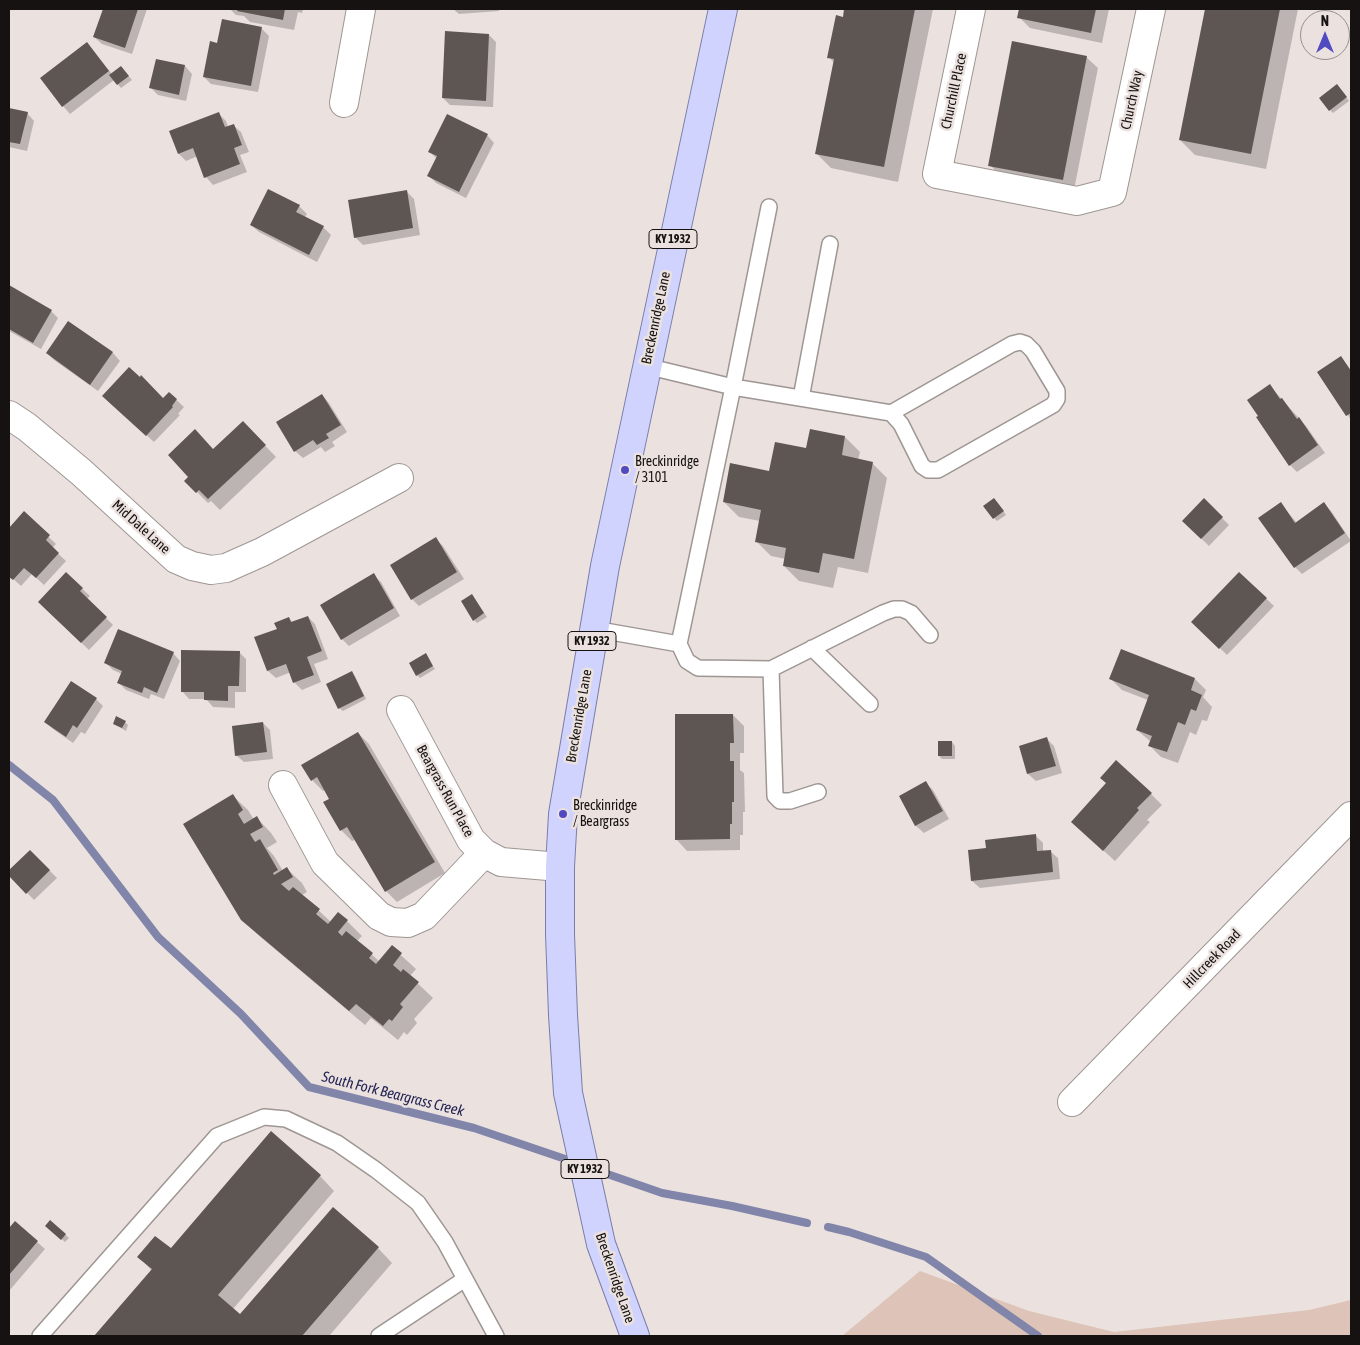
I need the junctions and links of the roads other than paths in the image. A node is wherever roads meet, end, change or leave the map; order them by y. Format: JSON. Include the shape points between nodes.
{"nodes":[{"id":1,"x":361,"y":9,"type":"edge"},
{"id":2,"x":723,"y":9,"type":"edge"},
{"id":3,"x":971,"y":9,"type":"edge"},
{"id":4,"x":1151,"y":9,"type":"edge"},
{"id":5,"x":344,"y":103,"type":"dead end"},
{"id":6,"x":1112,"y":192,"type":"joint"},
{"id":7,"x":769,"y":208,"type":"dead end"},
{"id":8,"x":830,"y":244,"type":"dead end"},
{"id":9,"x":646,"y":366,"type":"junction"},
{"id":10,"x":733,"y":387,"type":"junction"},
{"id":11,"x":801,"y":398,"type":"junction"},
{"id":12,"x":891,"y":413,"type":"junction"},
{"id":13,"x":9,"y":415,"type":"edge"},
{"id":14,"x":399,"y":478,"type":"dead end"},
{"id":15,"x":594,"y":629,"type":"junction"},
{"id":16,"x":930,"y":635,"type":"dead end"},
{"id":17,"x":679,"y":644,"type":"junction"},
{"id":18,"x":812,"y":648,"type":"junction"},
{"id":19,"x":771,"y":669,"type":"junction"},
{"id":20,"x":870,"y":704,"type":"dead end"},
{"id":21,"x":401,"y":710,"type":"dead end"},
{"id":22,"x":282,"y":785,"type":"dead end"},
{"id":23,"x":818,"y":792,"type":"dead end"},
{"id":24,"x":1351,"y":816,"type":"edge"},
{"id":25,"x":484,"y":853,"type":"junction"},
{"id":26,"x":560,"y":868,"type":"junction"},
{"id":27,"x":1072,"y":1102,"type":"dead end"},
{"id":28,"x":465,"y":1279,"type":"junction"},
{"id":29,"x":489,"y":1334,"type":"edge"},
{"id":30,"x":40,"y":1336,"type":"edge"},
{"id":31,"x":379,"y":1336,"type":"edge"},
{"id":32,"x":635,"y":1336,"type":"edge"}],
"edges":[{"from":1,"to":5,"type":"street"},
{"from":2,"to":9,"type":"main road","name":"Breckenridge Lane","number":"KY 1932"},
{"from":3,"to":6,"type":"street","name":"Churchill Place","via":[[937,174],[1077,201]]},
{"from":4,"to":6,"type":"street","name":"Church Way"},
{"from":7,"to":10,"type":"lane"},
{"from":8,"to":11,"type":"lane"},
{"from":9,"to":10,"type":"lane"},
{"from":9,"to":15,"type":"main road","name":"Breckenridge Lane","number":"KY 1932"},
{"from":10,"to":11,"type":"lane"},
{"from":10,"to":17,"type":"lane"},
{"from":11,"to":12,"type":"lane"},
{"from":12,"to":12,"type":"lane","via":[[901,424],[922,466],[938,470],[1053,405],[1058,399],[1058,391],[1033,350],[1020,342]]},
{"from":13,"to":14,"type":"street","name":"Mid Dale Lane","via":[[81,472],[176,559],[211,570],[226,568],[262,552]]},
{"from":15,"to":17,"type":"lane"},
{"from":15,"to":26,"type":"main road","name":"Breckenridge Lane","number":"KY 1932","via":[[563,814]]},
{"from":16,"to":18,"type":"lane","via":[[911,613],[902,609],[883,613]]},
{"from":17,"to":19,"type":"lane","via":[[687,661],[698,668]]},
{"from":18,"to":19,"type":"lane"},
{"from":18,"to":20,"type":"lane"},
{"from":19,"to":23,"type":"lane","via":[[775,796],[780,801],[790,801]]},
{"from":21,"to":25,"type":"street","name":"Beargrass Run Place","via":[[471,840]]},
{"from":22,"to":25,"type":"street","via":[[325,864],[379,916],[391,922],[408,923],[424,916]]},
{"from":24,"to":27,"type":"street","name":"Hillcreek Road"},
{"from":25,"to":26,"type":"street","name":"Beargrass Run Place","via":[[501,862]]},
{"from":26,"to":32,"type":"main road","name":"Breckenridge Lane","number":"KY 1932","via":[[568,1093],[601,1244]]},
{"from":28,"to":29,"type":"lane"},
{"from":28,"to":30,"type":"lane","via":[[445,1242],[418,1204],[376,1170],[337,1143],[286,1119],[264,1117],[217,1136]]},
{"from":28,"to":31,"type":"lane"}]}
